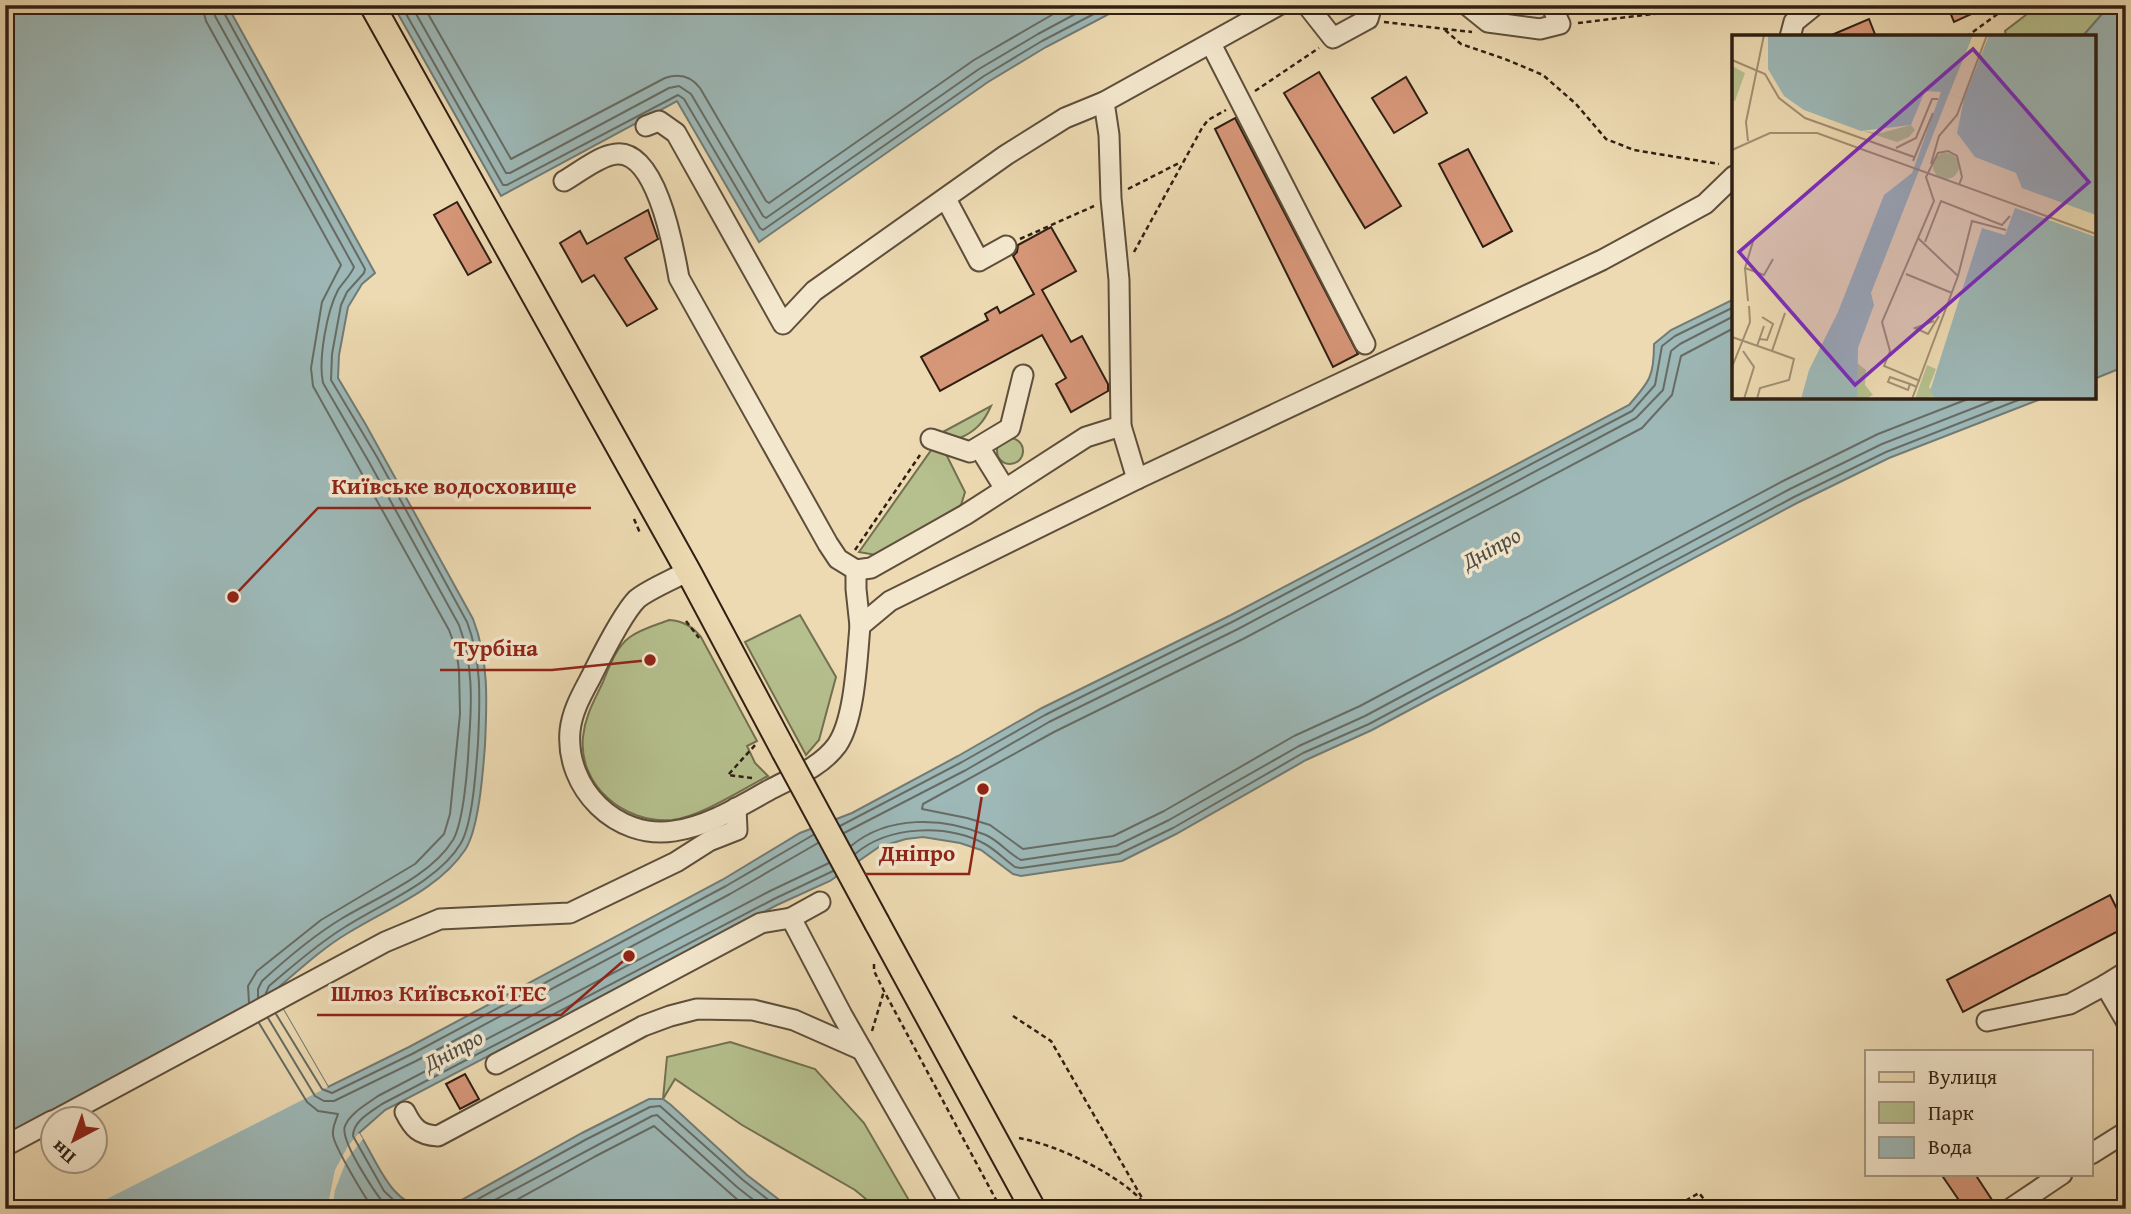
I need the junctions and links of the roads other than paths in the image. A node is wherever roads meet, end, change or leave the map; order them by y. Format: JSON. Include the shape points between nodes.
{"nodes":[{"id":1,"x":372,"y":5,"type":"edge"},
{"id":2,"x":1279,"y":5,"type":"edge"},
{"id":3,"x":1307,"y":5,"type":"edge"},
{"id":4,"x":1467,"y":5,"type":"edge"},
{"id":5,"x":1551,"y":5,"type":"edge"},
{"id":6,"x":1815,"y":5,"type":"edge"},
{"id":7,"x":1370,"y":12,"type":"edge"},
{"id":8,"x":1791,"y":35,"type":"edge"},
{"id":9,"x":1211,"y":44,"type":"junction"},
{"id":10,"x":1104,"y":102,"type":"junction"},
{"id":11,"x":646,"y":126,"type":"dead end"},
{"id":12,"x":1732,"y":171,"type":"edge"},
{"id":13,"x":564,"y":181,"type":"dead end"},
{"id":14,"x":946,"y":199,"type":"junction"},
{"id":15,"x":1006,"y":246,"type":"dead end"},
{"id":16,"x":1365,"y":344,"type":"dead end"},
{"id":17,"x":1023,"y":375,"type":"dead end"},
{"id":18,"x":1121,"y":426,"type":"junction"},
{"id":19,"x":931,"y":439,"type":"road end"},
{"id":20,"x":979,"y":447,"type":"junction"},
{"id":21,"x":1137,"y":479,"type":"junction"},
{"id":22,"x":1005,"y":489,"type":"junction"},
{"id":23,"x":856,"y":570,"type":"junction"},
{"id":24,"x":688,"y":571,"type":"junction"},
{"id":25,"x":860,"y":626,"type":"junction"},
{"id":26,"x":736,"y":807,"type":"junction"},
{"id":27,"x":820,"y":902,"type":"dead end"},
{"id":28,"x":791,"y":918,"type":"junction"},
{"id":29,"x":2126,"y":972,"type":"edge"},
{"id":30,"x":2105,"y":985,"type":"junction"},
{"id":31,"x":1987,"y":1021,"type":"dead end"},
{"id":32,"x":2126,"y":1021,"type":"edge"},
{"id":33,"x":862,"y":1050,"type":"junction"},
{"id":34,"x":496,"y":1064,"type":"dead end"},
{"id":35,"x":80,"y":1106,"type":"edge"},
{"id":36,"x":405,"y":1112,"type":"dead end"},
{"id":37,"x":38,"y":1128,"type":"edge"},
{"id":38,"x":2126,"y":1132,"type":"edge"},
{"id":39,"x":5,"y":1146,"type":"edge"},
{"id":40,"x":2092,"y":1153,"type":"edge"},
{"id":41,"x":2059,"y":1176,"type":"edge"},
{"id":42,"x":953,"y":1209,"type":"edge"},
{"id":43,"x":1033,"y":1209,"type":"edge"},
{"id":44,"x":2010,"y":1209,"type":"edge"}],
"edges":[{"from":1,"to":24,"type":"main road"},
{"from":2,"to":9,"type":"street"},
{"from":3,"to":7,"type":"street","via":[[1333,38]]},
{"from":4,"to":5,"type":"street","via":[[1488,22],[1540,29],[1560,24]]},
{"from":6,"to":8,"type":"street","via":[[1794,22]]},
{"from":9,"to":10,"type":"street"},
{"from":9,"to":16,"type":"street"},
{"from":10,"to":14,"type":"street","via":[[1039,133]]},
{"from":10,"to":18,"type":"street","via":[[1119,280]]},
{"from":11,"to":14,"type":"street","via":[[659,121],[676,133],[783,324],[814,291]]},
{"from":12,"to":21,"type":"street","via":[[1705,204],[1602,260]]},
{"from":13,"to":23,"type":"street","via":[[615,154],[643,169],[662,201],[679,278],[828,544],[838,559]]},
{"from":14,"to":15,"type":"street","via":[[979,261]]},
{"from":17,"to":20,"type":"street","via":[[1010,428]]},
{"from":18,"to":21,"type":"street"},
{"from":18,"to":22,"type":"street","via":[[1086,437]]},
{"from":19,"to":20,"type":"street","via":[[970,452]]},
{"from":20,"to":22,"type":"street"},
{"from":21,"to":25,"type":"street","via":[[890,601]]},
{"from":22,"to":23,"type":"street","via":[[871,568]]},
{"from":23,"to":25,"type":"street"},
{"from":24,"to":26,"type":"street","via":[[637,599],[613,635],[576,706],[570,754],[578,779],[592,800],[629,826],[673,831],[714,820]]},
{"from":24,"to":43,"type":"main road","bridge":true},
{"from":25,"to":26,"type":"street","via":[[849,716],[838,744],[821,762]]},
{"from":26,"to":35,"type":"street","via":[[737,831],[570,913],[440,919],[385,942]]},
{"from":27,"to":28,"type":"street"},
{"from":28,"to":33,"type":"street"},
{"from":28,"to":34,"type":"street","via":[[761,923]]},
{"from":29,"to":30,"type":"street"},
{"from":30,"to":31,"type":"street","via":[[2070,1004]]},
{"from":30,"to":32,"type":"street"},
{"from":33,"to":36,"type":"street","via":[[794,1020],[753,1010],[697,1009],[643,1026],[438,1136],[423,1135]]},
{"from":33,"to":42,"type":"street"},
{"from":37,"to":39,"type":"street"},
{"from":38,"to":40,"type":"street"},
{"from":41,"to":44,"type":"street"}]}
